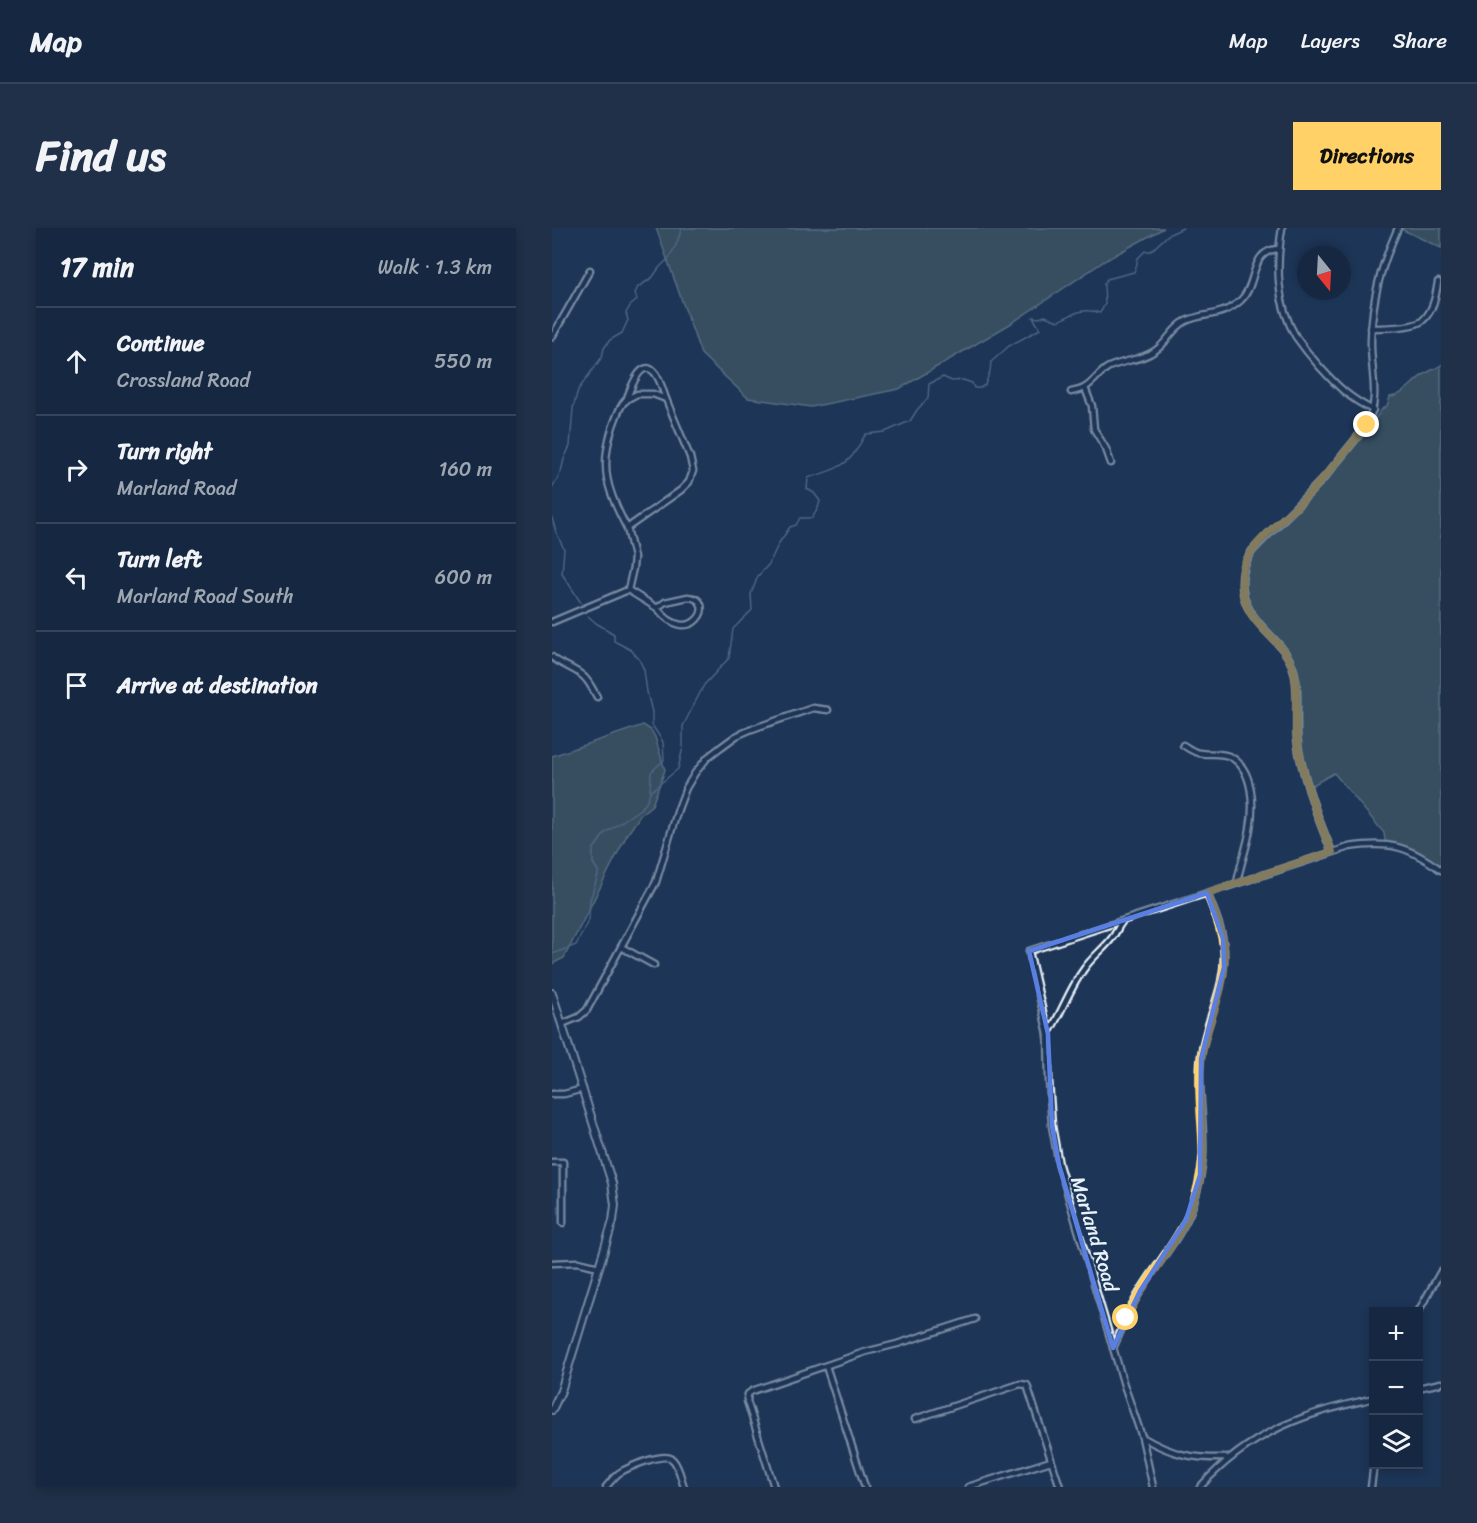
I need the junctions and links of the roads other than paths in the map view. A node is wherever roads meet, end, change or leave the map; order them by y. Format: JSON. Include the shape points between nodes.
{"nodes":[{"id":1,"x":1282,"y":228,"type":"edge"},
{"id":2,"x":1398,"y":228,"type":"edge"},
{"id":3,"x":1279,"y":249,"type":"junction"},
{"id":4,"x":590,"y":270,"type":"dead end"},
{"id":5,"x":1438,"y":282,"type":"dead end"},
{"id":6,"x":1371,"y":328,"type":"junction"},
{"id":7,"x":552,"y":337,"type":"edge"},
{"id":8,"x":1084,"y":388,"type":"junction"},
{"id":9,"x":1071,"y":392,"type":"dead end"},
{"id":10,"x":666,"y":399,"type":"junction"},
{"id":11,"x":626,"y":401,"type":"junction"},
{"id":12,"x":1373,"y":410,"type":"junction"},
{"id":13,"x":1111,"y":463,"type":"dead end"},
{"id":14,"x":627,"y":528,"type":"junction"},
{"id":15,"x":628,"y":590,"type":"junction"},
{"id":16,"x":657,"y":608,"type":"junction"},
{"id":17,"x":552,"y":622,"type":"edge"},
{"id":18,"x":552,"y":657,"type":"edge"},
{"id":19,"x":597,"y":697,"type":"dead end"},
{"id":20,"x":828,"y":710,"type":"dead end"},
{"id":21,"x":1183,"y":744,"type":"dead end"},
{"id":22,"x":1332,"y":852,"type":"junction"},
{"id":23,"x":1441,"y":870,"type":"edge"},
{"id":24,"x":1237,"y":883,"type":"junction"},
{"id":25,"x":1207,"y":893,"type":"junction"},
{"id":26,"x":1122,"y":921,"type":"junction"},
{"id":27,"x":621,"y":947,"type":"junction"},
{"id":28,"x":654,"y":965,"type":"dead end"},
{"id":29,"x":552,"y":993,"type":"edge"},
{"id":30,"x":562,"y":1024,"type":"junction"},
{"id":31,"x":1048,"y":1034,"type":"junction"},
{"id":32,"x":583,"y":1089,"type":"junction"},
{"id":33,"x":552,"y":1094,"type":"edge"},
{"id":34,"x":552,"y":1162,"type":"edge"},
{"id":35,"x":563,"y":1223,"type":"dead end"},
{"id":36,"x":552,"y":1263,"type":"edge"},
{"id":37,"x":599,"y":1267,"type":"junction"},
{"id":38,"x":1441,"y":1271,"type":"edge"},
{"id":39,"x":1420,"y":1307,"type":"edge"},
{"id":40,"x":975,"y":1319,"type":"dead end"},
{"id":41,"x":1113,"y":1348,"type":"junction"},
{"id":42,"x":826,"y":1366,"type":"junction"},
{"id":43,"x":1441,"y":1383,"type":"edge"},
{"id":44,"x":1423,"y":1387,"type":"edge"},
{"id":45,"x":1369,"y":1399,"type":"edge"},
{"id":46,"x":552,"y":1410,"type":"edge"},
{"id":47,"x":915,"y":1419,"type":"dead end"},
{"id":48,"x":1142,"y":1437,"type":"junction"},
{"id":49,"x":1229,"y":1458,"type":"junction"},
{"id":50,"x":1051,"y":1461,"type":"junction"},
{"id":51,"x":1373,"y":1469,"type":"edge"},
{"id":52,"x":606,"y":1487,"type":"edge"},
{"id":53,"x":684,"y":1487,"type":"edge"},
{"id":54,"x":774,"y":1487,"type":"edge"},
{"id":55,"x":865,"y":1487,"type":"edge"},
{"id":56,"x":968,"y":1487,"type":"edge"},
{"id":57,"x":1060,"y":1487,"type":"edge"},
{"id":58,"x":1154,"y":1487,"type":"edge"},
{"id":59,"x":1200,"y":1487,"type":"edge"},
{"id":60,"x":1371,"y":1487,"type":"edge"}],
"edges":[{"from":1,"to":3,"type":"street"},
{"from":2,"to":6,"type":"street","via":[[1380,273]]},
{"from":3,"to":8,"type":"street","via":[[1262,256],[1248,291],[1231,308],[1184,322],[1152,353],[1105,369]]},
{"from":3,"to":12,"type":"street","via":[[1278,285],[1298,339],[1344,392]]},
{"from":4,"to":7,"type":"street"},
{"from":5,"to":6,"type":"street","via":[[1436,297],[1421,322]]},
{"from":6,"to":12,"type":"street"},
{"from":8,"to":9,"type":"street"},
{"from":8,"to":13,"type":"street","via":[[1092,406],[1094,429]]},
{"from":10,"to":11,"type":"street","via":[[638,394]]},
{"from":10,"to":11,"type":"street","via":[[656,373],[646,369],[636,377]]},
{"from":10,"to":14,"type":"street","via":[[693,471],[681,490]]},
{"from":11,"to":14,"type":"street","via":[[608,440],[605,472]]},
{"from":12,"to":22,"type":"street","via":[[1367,425],[1325,477],[1252,551],[1244,563],[1242,582],[1251,613],[1291,664],[1297,691],[1301,760]]},
{"from":14,"to":15,"type":"street","via":[[634,557]]},
{"from":15,"to":16,"type":"street"},
{"from":15,"to":17,"type":"street"},
{"from":16,"to":16,"type":"street","via":[[676,625],[682,625],[697,620],[702,607],[688,597]]},
{"from":18,"to":19,"type":"street","via":[[582,675]]},
{"from":20,"to":27,"type":"street","via":[[813,708],[752,729],[708,757],[686,788],[656,882]]},
{"from":21,"to":24,"type":"street","via":[[1199,753],[1232,758],[1248,780],[1251,823]]},
{"from":22,"to":23,"type":"street","name":"Marland Road","via":[[1386,844],[1408,850]]},
{"from":22,"to":24,"type":"street","name":"Marland Road"},
{"from":24,"to":25,"type":"street","name":"Marland Road"},
{"from":25,"to":26,"type":"street","name":"Marland Road"},
{"from":25,"to":41,"type":"street","via":[[1221,929],[1224,968],[1201,1059],[1202,1165],[1186,1220],[1135,1300]]},
{"from":26,"to":31,"type":"street","name":"Marland Road","via":[[1078,977]]},
{"from":26,"to":31,"type":"street","name":"Marland Road","via":[[1029,951]]},
{"from":27,"to":28,"type":"street"},
{"from":27,"to":30,"type":"street","via":[[587,1010]]},
{"from":29,"to":30,"type":"street"},
{"from":30,"to":32,"type":"street"},
{"from":31,"to":41,"type":"street","name":"Marland Road","via":[[1048,1081],[1059,1165]]},
{"from":32,"to":33,"type":"street"},
{"from":32,"to":37,"type":"street","via":[[615,1205]]},
{"from":34,"to":35,"type":"street","via":[[564,1162]]},
{"from":36,"to":37,"type":"street","via":[[578,1262]]},
{"from":37,"to":46,"type":"street"},
{"from":38,"to":39,"type":"street"},
{"from":40,"to":42,"type":"street"},
{"from":41,"to":48,"type":"street","name":"Marland Road"},
{"from":42,"to":54,"type":"street","via":[[748,1394]]},
{"from":42,"to":55,"type":"street"},
{"from":43,"to":44,"type":"street"},
{"from":45,"to":49,"type":"street","via":[[1291,1422]]},
{"from":47,"to":50,"type":"street","via":[[1024,1384],[1029,1388]]},
{"from":48,"to":49,"type":"street","via":[[1186,1456]]},
{"from":48,"to":58,"type":"street","name":"Marland Road"},
{"from":49,"to":59,"type":"street"},
{"from":50,"to":56,"type":"street"},
{"from":50,"to":57,"type":"street"},
{"from":51,"to":60,"type":"street"},
{"from":52,"to":53,"type":"street","via":[[621,1472],[666,1456],[675,1461]]}]}
